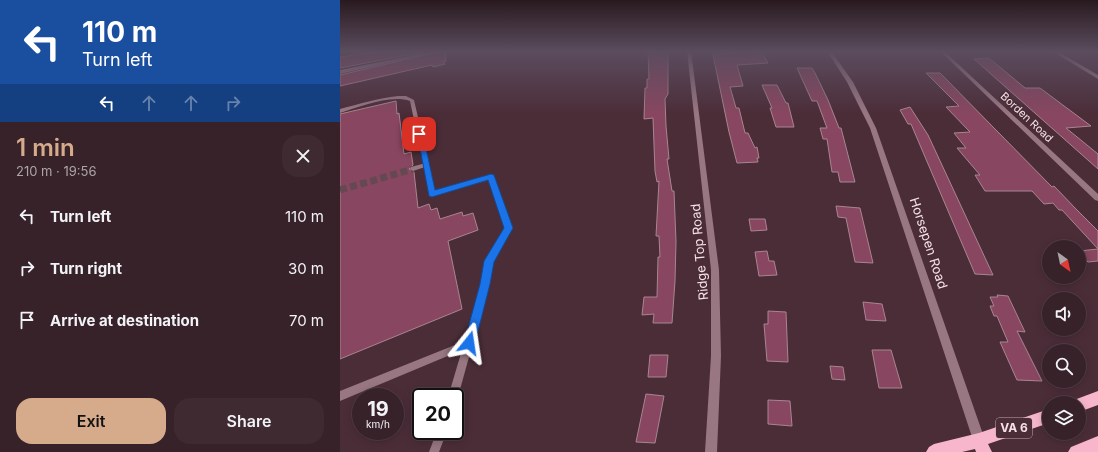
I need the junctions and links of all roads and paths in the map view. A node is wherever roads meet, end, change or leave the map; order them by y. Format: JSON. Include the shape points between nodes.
{"nodes":[{"id":1,"x":692,"y":72,"type":"edge"},
{"id":2,"x":843,"y":72,"type":"edge"},
{"id":3,"x":964,"y":72,"type":"edge"},
{"id":4,"x":340,"y":111,"type":"edge"},
{"id":5,"x":426,"y":165,"type":"junction"},
{"id":6,"x":413,"y":169,"type":"tunnel mouth"},
{"id":7,"x":1098,"y":198,"type":"edge"},
{"id":8,"x":469,"y":343,"type":"junction"},
{"id":9,"x":456,"y":388,"type":"edge"},
{"id":10,"x":340,"y":396,"type":"edge"},
{"id":11,"x":1098,"y":398,"type":"edge"},
{"id":12,"x":1086,"y":402,"type":"edge"},
{"id":13,"x":1042,"y":419,"type":"edge"},
{"id":14,"x":439,"y":440,"type":"edge"},
{"id":15,"x":1098,"y":444,"type":"edge"},
{"id":16,"x":981,"y":446,"type":"edge"},
{"id":17,"x":434,"y":452,"type":"edge"},
{"id":18,"x":711,"y":452,"type":"edge"},
{"id":19,"x":934,"y":452,"type":"edge"},
{"id":20,"x":1076,"y":452,"type":"edge"}],
"edges":[{"from":1,"to":18,"type":"street","name":"Ridge Top Road","via":[[716,270],[716,356]]},
{"from":2,"to":16,"type":"street","name":"Horsepen Road","via":[[873,128]]},
{"from":3,"to":7,"type":"street","name":"Borden Road"},
{"from":4,"to":5,"type":"lane","via":[[392,98],[408,97],[412,100]]},
{"from":5,"to":6,"type":"street"},
{"from":5,"to":8,"type":"lane","via":[[432,194],[491,177],[508,228],[489,261]]},
{"from":8,"to":9,"type":"lane"},
{"from":8,"to":10,"type":"lane"},
{"from":11,"to":12,"type":"main road"},
{"from":13,"to":16,"type":"main road","number":"VA 6"},
{"from":14,"to":17,"type":"lane"},
{"from":15,"to":20,"type":"main road"},
{"from":16,"to":19,"type":"main road","number":"VA 6"}]}
